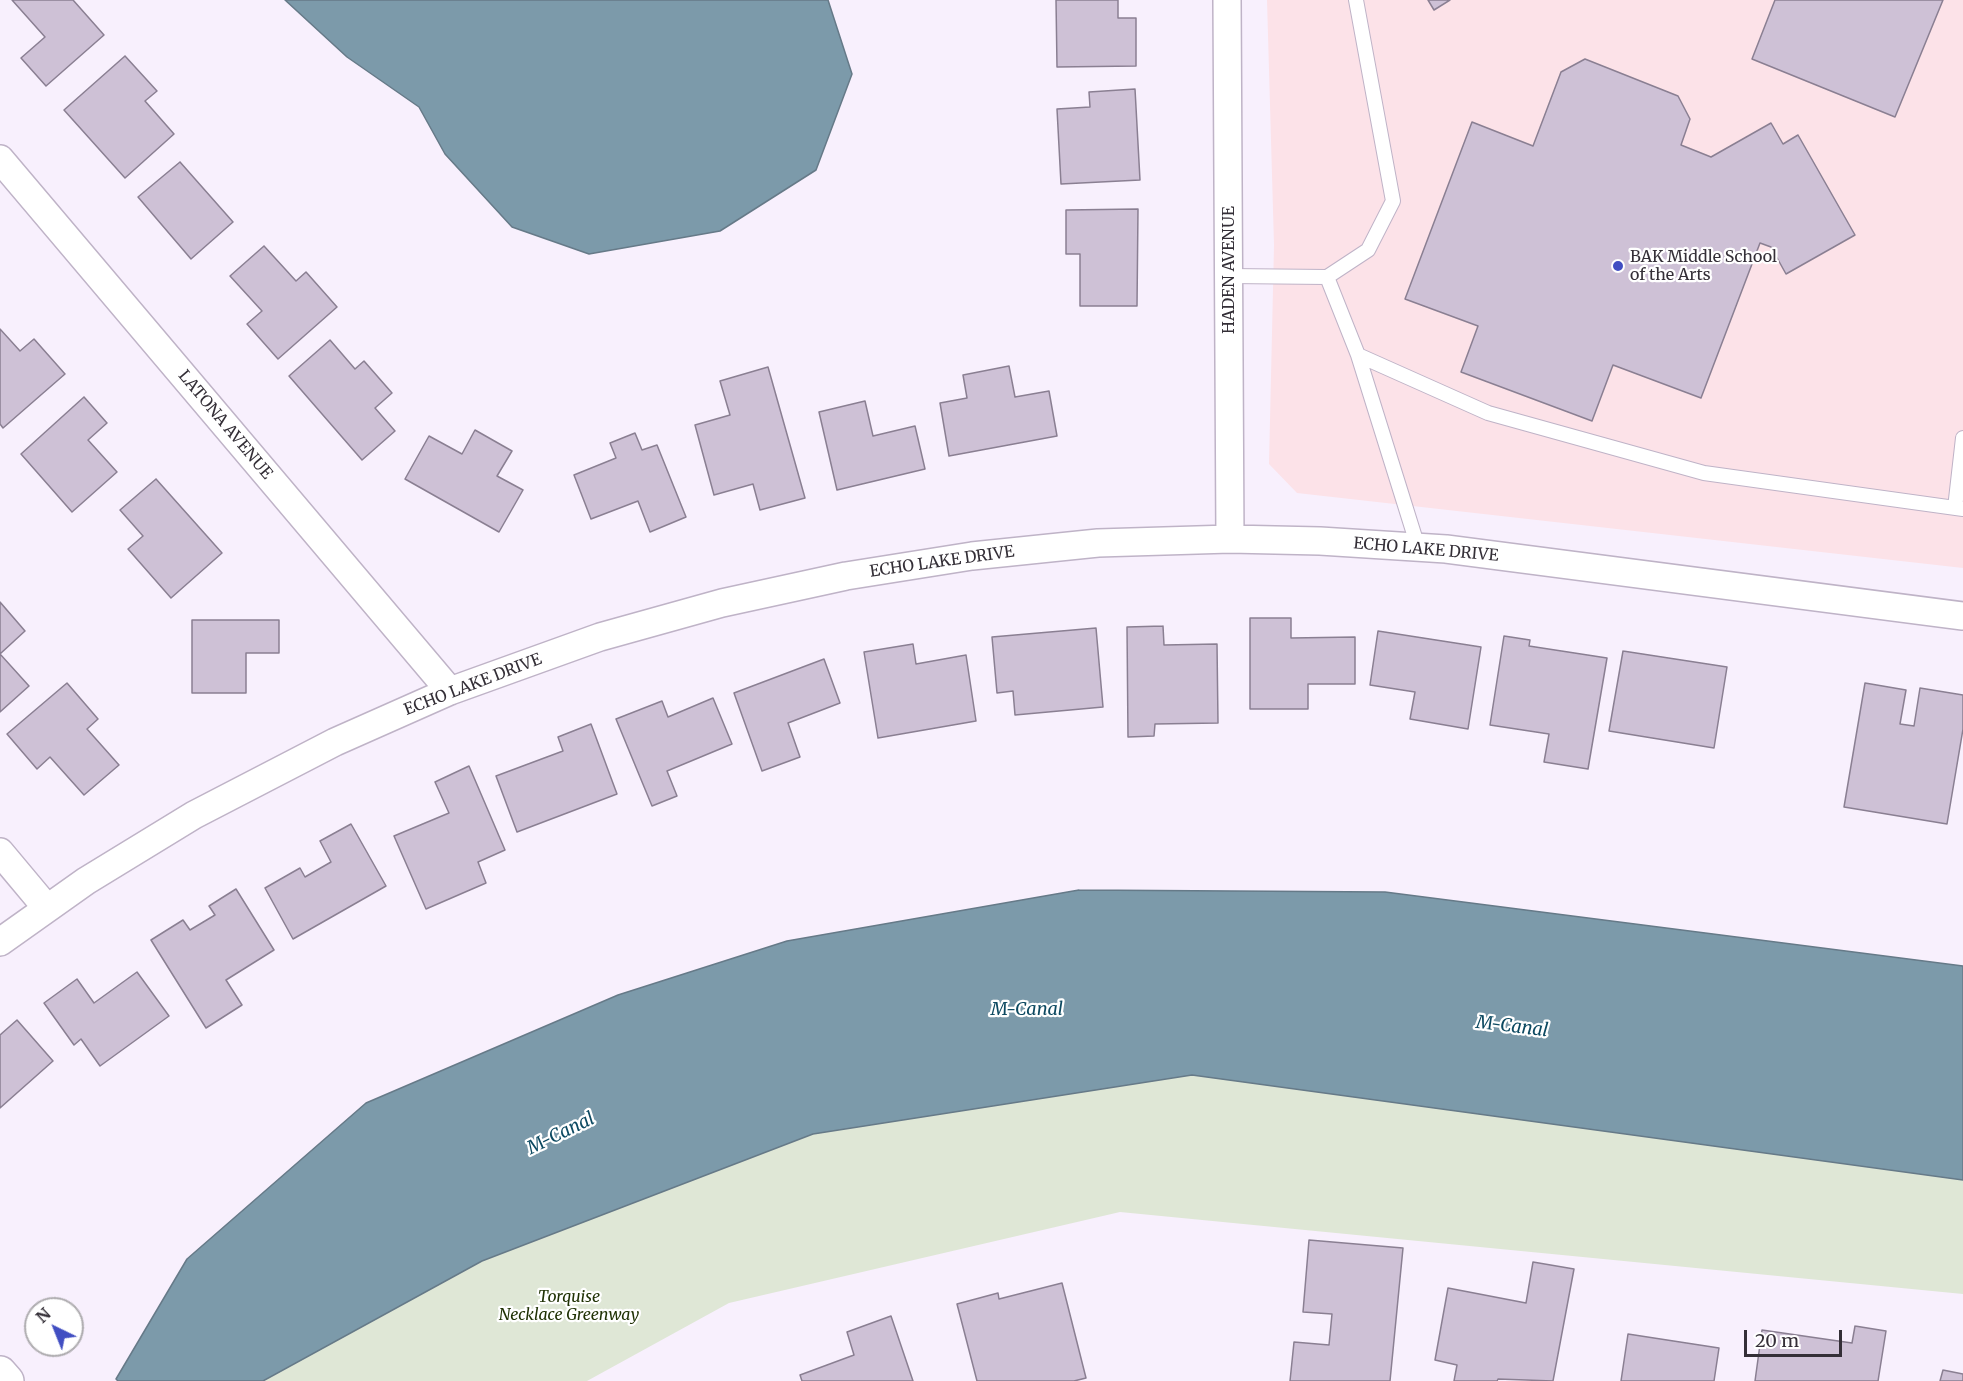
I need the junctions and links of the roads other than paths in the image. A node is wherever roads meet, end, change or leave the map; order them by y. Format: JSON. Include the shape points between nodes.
{"nodes":[{"id":1,"x":1227,"y":0,"type":"edge"},
{"id":2,"x":1356,"y":0,"type":"edge"},
{"id":3,"x":0,"y":159,"type":"edge"},
{"id":4,"x":1229,"y":276,"type":"junction"},
{"id":5,"x":1327,"y":277,"type":"junction"},
{"id":6,"x":1358,"y":355,"type":"junction"},
{"id":7,"x":1963,"y":438,"type":"edge"},
{"id":8,"x":1959,"y":509,"type":"edge"},
{"id":9,"x":1230,"y":539,"type":"junction"},
{"id":10,"x":1418,"y":547,"type":"junction"},
{"id":11,"x":1963,"y":616,"type":"edge"},
{"id":12,"x":450,"y":691,"type":"junction"},
{"id":13,"x":0,"y":852,"type":"edge"},
{"id":14,"x":46,"y":908,"type":"junction"},
{"id":15,"x":0,"y":942,"type":"edge"},
{"id":16,"x":0,"y":1373,"type":"edge"},
{"id":17,"x":7,"y":1381,"type":"edge"}],
"edges":[{"from":1,"to":4,"type":"street","name":"HADEN AVENUE"},
{"from":2,"to":5,"type":"lane","via":[[1393,201],[1368,250]]},
{"from":3,"to":12,"type":"street","name":"LATONA AVENUE"},
{"from":4,"to":5,"type":"lane"},
{"from":4,"to":9,"type":"street","name":"HADEN AVENUE"},
{"from":5,"to":6,"type":"lane"},
{"from":6,"to":8,"type":"lane","via":[[1488,413],[1704,473]]},
{"from":6,"to":10,"type":"lane"},
{"from":7,"to":8,"type":"lane"},
{"from":9,"to":10,"type":"street","name":"ECHO LAKE DRIVE"},
{"from":9,"to":12,"type":"street","name":"ECHO LAKE DRIVE","via":[[1098,543],[972,556],[846,576],[722,603],[600,638]]},
{"from":10,"to":11,"type":"street","name":"ECHO LAKE DRIVE"},
{"from":12,"to":14,"type":"street","name":"ECHO LAKE DRIVE","via":[[335,742],[194,815]]},
{"from":13,"to":14,"type":"street"},
{"from":14,"to":15,"type":"street","name":"ECHO LAKE DRIVE"},
{"from":16,"to":17,"type":"street"}]}
